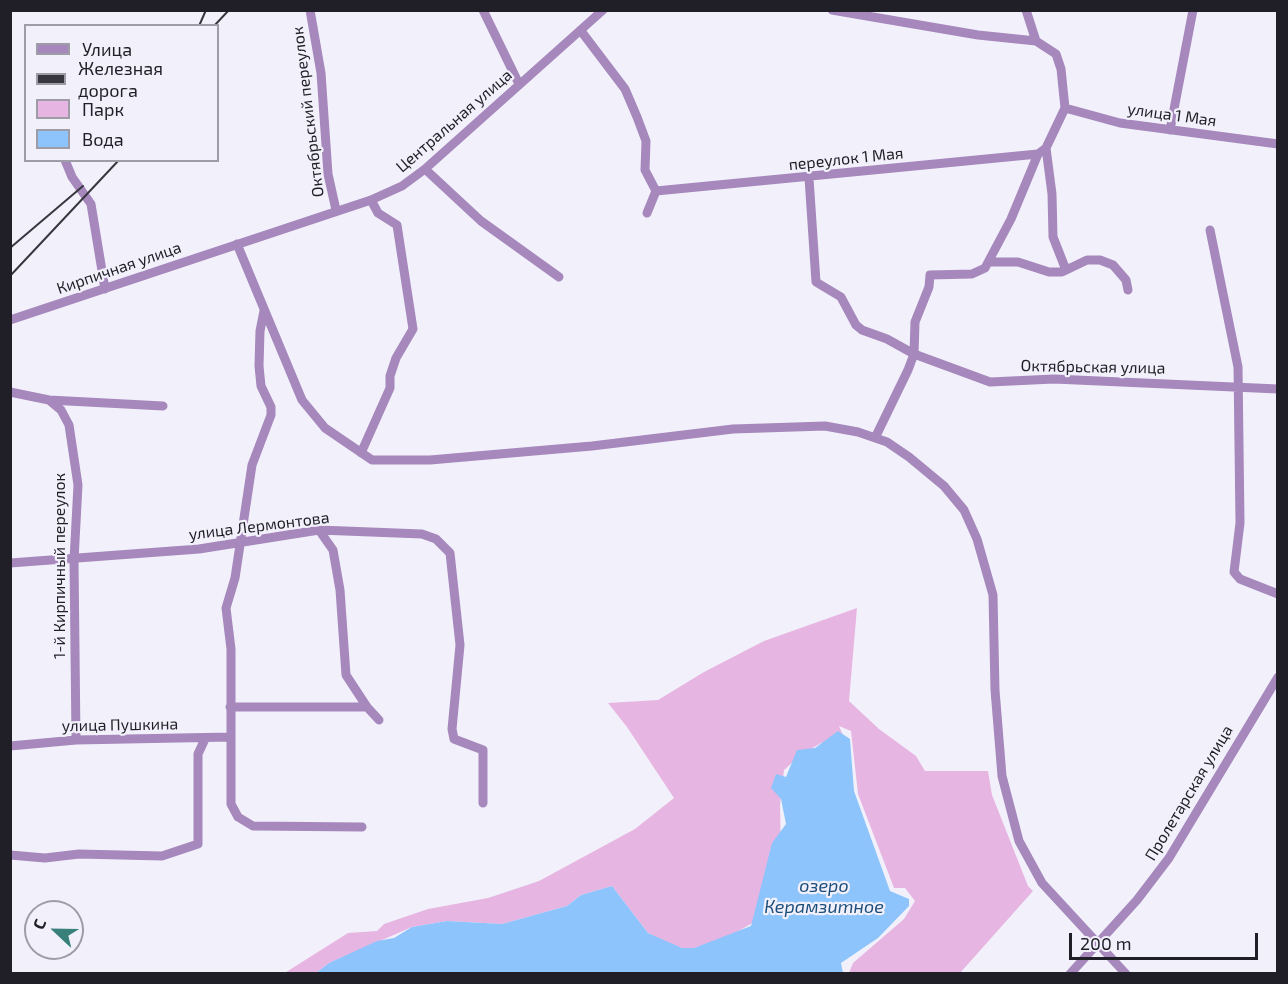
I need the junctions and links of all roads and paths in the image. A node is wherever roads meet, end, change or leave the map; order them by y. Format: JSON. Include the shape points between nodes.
{"nodes":[{"id":1,"x":310,"y":10,"type":"edge"},
{"id":2,"x":483,"y":10,"type":"edge"},
{"id":3,"x":603,"y":10,"type":"edge"},
{"id":4,"x":832,"y":10,"type":"edge"},
{"id":5,"x":1026,"y":10,"type":"edge"},
{"id":6,"x":1193,"y":10,"type":"edge"},
{"id":7,"x":581,"y":31,"type":"junction"},
{"id":8,"x":1036,"y":41,"type":"junction"},
{"id":9,"x":519,"y":84,"type":"junction"},
{"id":10,"x":1065,"y":108,"type":"junction"},
{"id":11,"x":1170,"y":130,"type":"junction"},
{"id":12,"x":1278,"y":144,"type":"edge"},
{"id":13,"x":1046,"y":148,"type":"junction"},
{"id":14,"x":1038,"y":154,"type":"junction"},
{"id":15,"x":67,"y":162,"type":"edge"},
{"id":16,"x":425,"y":169,"type":"junction"},
{"id":17,"x":809,"y":178,"type":"junction"},
{"id":18,"x":656,"y":191,"type":"junction"},
{"id":19,"x":371,"y":200,"type":"junction"},
{"id":20,"x":336,"y":210,"type":"junction"},
{"id":21,"x":647,"y":213,"type":"dead end"},
{"id":22,"x":1210,"y":230,"type":"dead end"},
{"id":23,"x":237,"y":244,"type":"junction"},
{"id":24,"x":989,"y":262,"type":"junction"},
{"id":25,"x":1066,"y":270,"type":"junction"},
{"id":26,"x":559,"y":277,"type":"dead end"},
{"id":27,"x":105,"y":289,"type":"junction"},
{"id":28,"x":1128,"y":290,"type":"dead end"},
{"id":29,"x":264,"y":311,"type":"junction"},
{"id":30,"x":10,"y":320,"type":"edge"},
{"id":31,"x":914,"y":354,"type":"junction"},
{"id":32,"x":1238,"y":387,"type":"junction"},
{"id":33,"x":1278,"y":388,"type":"edge"},
{"id":34,"x":10,"y":392,"type":"edge"},
{"id":35,"x":49,"y":400,"type":"junction"},
{"id":36,"x":163,"y":406,"type":"dead end"},
{"id":37,"x":875,"y":438,"type":"junction"},
{"id":38,"x":361,"y":453,"type":"junction"},
{"id":39,"x":319,"y":530,"type":"junction"},
{"id":40,"x":238,"y":542,"type":"junction"},
{"id":41,"x":74,"y":560,"type":"junction"},
{"id":42,"x":10,"y":563,"type":"edge"},
{"id":43,"x":1278,"y":594,"type":"edge"},
{"id":44,"x":1278,"y":677,"type":"edge"},
{"id":45,"x":230,"y":707,"type":"junction"},
{"id":46,"x":367,"y":707,"type":"junction"},
{"id":47,"x":379,"y":720,"type":"dead end"},
{"id":48,"x":230,"y":737,"type":"junction"},
{"id":49,"x":205,"y":739,"type":"junction"},
{"id":50,"x":76,"y":740,"type":"junction"},
{"id":51,"x":10,"y":746,"type":"edge"},
{"id":52,"x":483,"y":803,"type":"dead end"},
{"id":53,"x":362,"y":827,"type":"dead end"},
{"id":54,"x":10,"y":855,"type":"edge"},
{"id":55,"x":1096,"y":942,"type":"junction"},
{"id":56,"x":1070,"y":974,"type":"edge"},
{"id":57,"x":1126,"y":974,"type":"edge"}],
"edges":[{"from":1,"to":20,"type":"street","name":"Октябрьский переулок","via":[[321,73],[328,174]]},
{"from":2,"to":9,"type":"street"},
{"from":3,"to":7,"type":"street","name":"Центральная улица"},
{"from":4,"to":8,"type":"street"},
{"from":5,"to":8,"type":"street"},
{"from":6,"to":11,"type":"street"},
{"from":7,"to":9,"type":"street","name":"Центральная улица"},
{"from":7,"to":18,"type":"street","via":[[625,89],[646,141],[645,170]]},
{"from":8,"to":10,"type":"street","via":[[1056,54]]},
{"from":9,"to":16,"type":"street","name":"Центральная улица"},
{"from":10,"to":11,"type":"street","name":"улица 1 Мая","via":[[1120,123]]},
{"from":10,"to":13,"type":"street"},
{"from":11,"to":12,"type":"street","name":"улица 1 Мая"},
{"from":13,"to":14,"type":"street"},
{"from":13,"to":25,"type":"street","via":[[1053,237]]},
{"from":14,"to":17,"type":"street","name":"переулок 1 Мая"},
{"from":14,"to":24,"type":"street"},
{"from":15,"to":27,"type":"street","via":[[72,177],[92,204]]},
{"from":16,"to":19,"type":"street","name":"Центральная улица","via":[[402,186]]},
{"from":16,"to":26,"type":"street","via":[[481,222]]},
{"from":17,"to":18,"type":"street","name":"переулок 1 Мая"},
{"from":17,"to":31,"type":"street","name":"Октябрьская улица","via":[[816,282],[841,297],[862,330]]},
{"from":18,"to":21,"type":"street"},
{"from":19,"to":20,"type":"street","name":"Центральная улица"},
{"from":19,"to":38,"type":"street","via":[[378,213],[397,225],[413,329],[396,358],[390,388]]},
{"from":20,"to":23,"type":"street","name":"Центральная улица"},
{"from":22,"to":32,"type":"street","via":[[1238,367]]},
{"from":23,"to":27,"type":"street","name":"Кирпичная улица"},
{"from":23,"to":29,"type":"street"},
{"from":24,"to":25,"type":"street","via":[[1018,262],[1049,272]]},
{"from":24,"to":31,"type":"street","via":[[980,271],[963,276],[930,275],[930,287],[915,322]]},
{"from":25,"to":28,"type":"street","via":[[1087,260],[1100,260],[1113,265],[1126,280]]},
{"from":27,"to":30,"type":"street","name":"Кирпичная улица"},
{"from":29,"to":38,"type":"street","via":[[302,400],[325,428]]},
{"from":29,"to":40,"type":"street","via":[[259,366],[271,415],[252,465]]},
{"from":31,"to":32,"type":"street","name":"Октябрьская улица","via":[[990,382],[1054,379]]},
{"from":31,"to":37,"type":"street"},
{"from":32,"to":33,"type":"street","name":"Октябрьская улица"},
{"from":32,"to":43,"type":"street","via":[[1240,523],[1234,572],[1240,579]]},
{"from":34,"to":35,"type":"street"},
{"from":35,"to":36,"type":"street"},
{"from":35,"to":41,"type":"street","name":"1-й Кирпичный переулок","via":[[61,410],[69,425],[78,484]]},
{"from":37,"to":38,"type":"street","via":[[814,426],[733,429],[430,460],[372,460]]},
{"from":37,"to":55,"type":"street","via":[[909,457],[944,486],[964,510],[977,538],[993,595],[1002,776],[1018,841],[1042,884]]},
{"from":39,"to":40,"type":"street","name":"улица Лермонтова"},
{"from":39,"to":46,"type":"street","via":[[333,550],[346,675]]},
{"from":39,"to":52,"type":"street","name":"улица Лермонтова","via":[[422,534],[447,548],[460,645],[452,729],[454,739],[483,750]]},
{"from":40,"to":41,"type":"street","name":"улица Лермонтова"},
{"from":40,"to":45,"type":"street","via":[[235,578],[226,608],[231,649]]},
{"from":41,"to":42,"type":"street","name":"улица Лермонтова"},
{"from":41,"to":50,"type":"street","name":"1-й Кирпичный переулок"},
{"from":44,"to":55,"type":"street","name":"Пролетарская улица","via":[[1170,858],[1137,900]]},
{"from":45,"to":46,"type":"street"},
{"from":45,"to":48,"type":"street"},
{"from":46,"to":47,"type":"street"},
{"from":48,"to":49,"type":"street","name":"улица Пушкина"},
{"from":48,"to":53,"type":"street","via":[[231,804],[238,817],[253,826]]},
{"from":49,"to":50,"type":"street","name":"улица Пушкина"},
{"from":49,"to":54,"type":"street","via":[[198,754],[198,844],[162,856]]},
{"from":50,"to":51,"type":"street","name":"улица Пушкина"},
{"from":55,"to":56,"type":"street","name":"Пролетарская улица"},
{"from":55,"to":57,"type":"street"}]}
